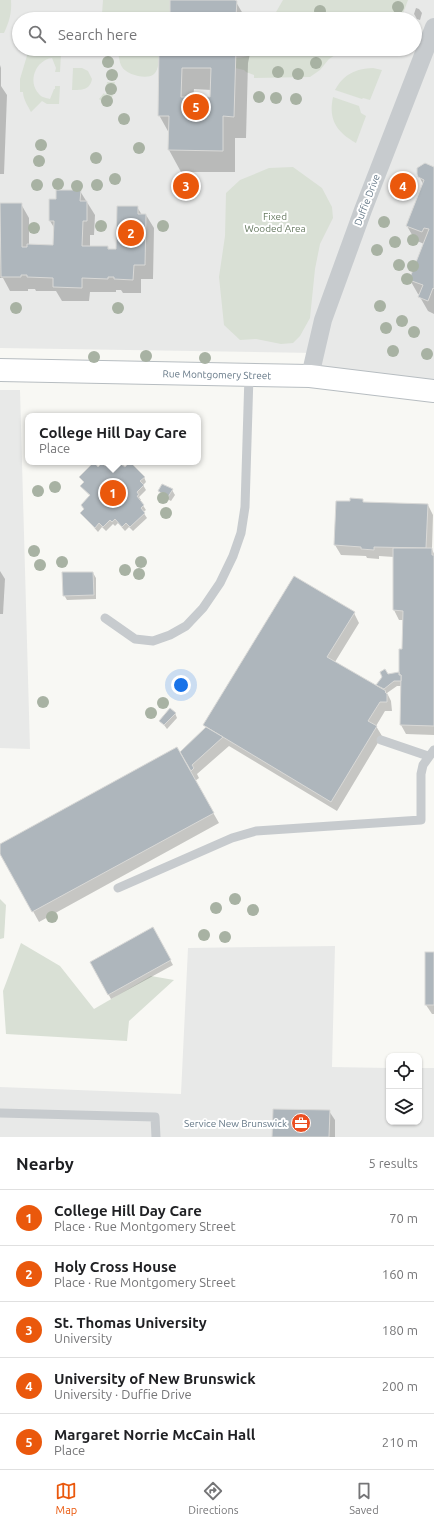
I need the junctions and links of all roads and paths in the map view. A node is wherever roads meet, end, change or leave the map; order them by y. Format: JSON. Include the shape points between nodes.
{"nodes":[{"id":1,"x":434,"y":27,"type":"edge"},
{"id":2,"x":0,"y":370,"type":"edge"},
{"id":3,"x":249,"y":375,"type":"junction"},
{"id":4,"x":310,"y":376,"type":"junction"},
{"id":5,"x":434,"y":391,"type":"edge"},
{"id":6,"x":105,"y":618,"type":"dead end"},
{"id":7,"x":381,"y":740,"type":"dead end"},
{"id":8,"x":431,"y":753,"type":"edge"},
{"id":9,"x":118,"y":888,"type":"dead end"},
{"id":10,"x":0,"y":1113,"type":"edge"},
{"id":11,"x":156,"y":1137,"type":"edge"}],
"edges":[{"from":1,"to":4,"type":"street","name":"Duffie Drive","via":[[323,320]]},
{"from":2,"to":3,"type":"street","name":"Rue Montgomery Street"},
{"from":3,"to":4,"type":"street","name":"Rue Montgomery Street"},
{"from":3,"to":6,"type":"lane","via":[[245,507],[241,533],[220,583],[203,608],[186,626],[153,641],[135,639]]},
{"from":4,"to":5,"type":"street","name":"Rue Montgomery Street"},
{"from":7,"to":8,"type":"lane"},
{"from":8,"to":9,"type":"lane","via":[[423,765],[421,774],[421,820],[256,831],[232,838]]},
{"from":10,"to":11,"type":"lane","via":[[155,1117]]}]}
